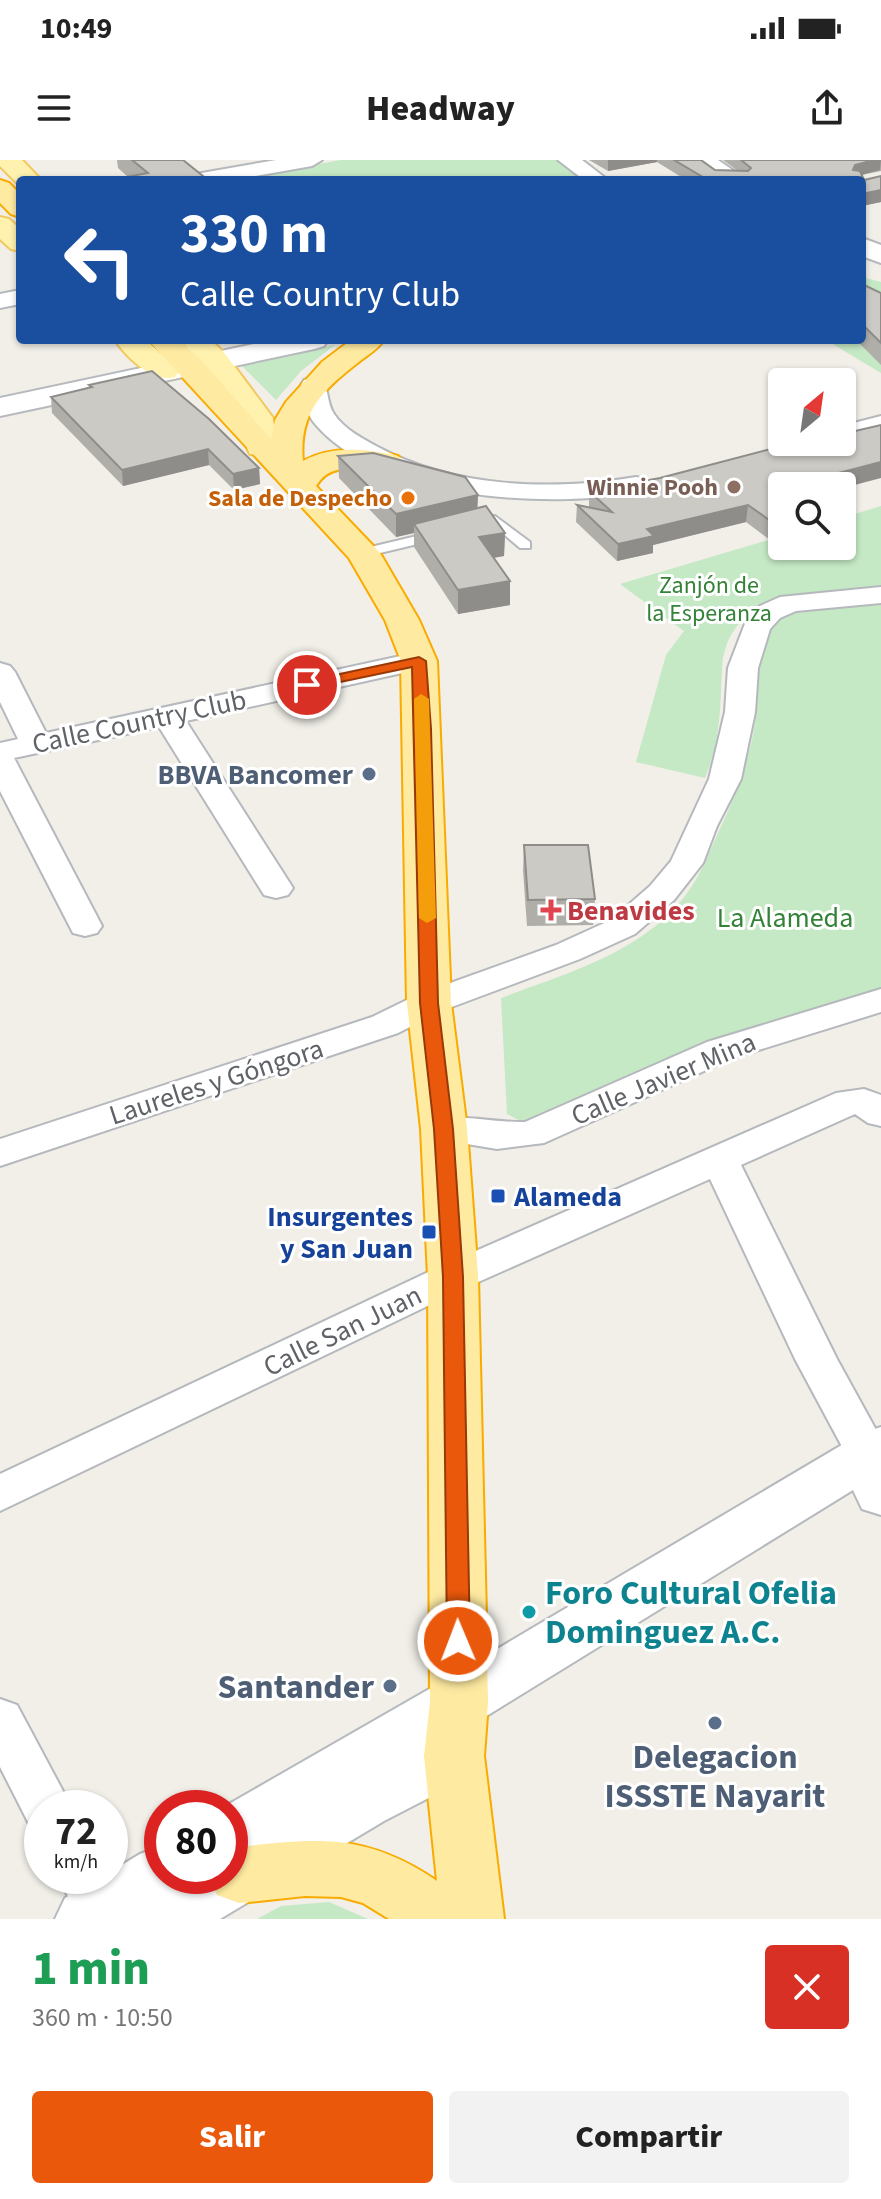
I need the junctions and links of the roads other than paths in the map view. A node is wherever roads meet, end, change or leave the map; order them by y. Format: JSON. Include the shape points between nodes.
{"nodes":[{"id":1,"x":8,"y":160,"type":"edge"},
{"id":2,"x":181,"y":160,"type":"edge"},
{"id":3,"x":312,"y":160,"type":"edge"},
{"id":4,"x":568,"y":160,"type":"edge"},
{"id":5,"x":700,"y":160,"type":"edge"},
{"id":6,"x":24,"y":176,"type":"edge"},
{"id":7,"x":199,"y":176,"type":"edge"},
{"id":8,"x":219,"y":176,"type":"edge"},
{"id":9,"x":592,"y":176,"type":"edge"},
{"id":10,"x":727,"y":176,"type":"edge"},
{"id":11,"x":0,"y":188,"type":"edge"},
{"id":12,"x":16,"y":205,"type":"edge"},
{"id":13,"x":0,"y":225,"type":"edge"},
{"id":14,"x":16,"y":239,"type":"edge"},
{"id":15,"x":143,"y":344,"type":"edge"},
{"id":16,"x":244,"y":344,"type":"edge"},
{"id":17,"x":282,"y":344,"type":"edge"},
{"id":18,"x":365,"y":344,"type":"edge"},
{"id":19,"x":184,"y":356,"type":"edge"},
{"id":20,"x":313,"y":385,"type":"junction"},
{"id":21,"x":0,"y":395,"type":"edge"},
{"id":22,"x":0,"y":407,"type":"edge"},
{"id":23,"x":881,"y":423,"type":"edge"},
{"id":24,"x":856,"y":430,"type":"edge"},
{"id":25,"x":387,"y":463,"type":"junction"},
{"id":26,"x":666,"y":478,"type":"edge"},
{"id":27,"x":299,"y":488,"type":"junction"},
{"id":28,"x":525,"y":545,"type":"dead end"},
{"id":29,"x":363,"y":553,"type":"junction"},
{"id":30,"x":881,"y":595,"type":"edge"},
{"id":31,"x":419,"y":661,"type":"junction"},
{"id":32,"x":0,"y":672,"type":"edge"},
{"id":33,"x":167,"y":715,"type":"junction"},
{"id":34,"x":36,"y":744,"type":"junction"},
{"id":35,"x":0,"y":752,"type":"edge"},
{"id":36,"x":0,"y":760,"type":"edge"},
{"id":37,"x":276,"y":888,"type":"dead end"},
{"id":38,"x":85,"y":926,"type":"dead end"},
{"id":39,"x":881,"y":1000,"type":"edge"},
{"id":40,"x":429,"y":1003,"type":"junction"},
{"id":41,"x":872,"y":1107,"type":"edge"},
{"id":42,"x":444,"y":1129,"type":"junction"},
{"id":43,"x":0,"y":1153,"type":"edge"},
{"id":44,"x":720,"y":1160,"type":"junction"},
{"id":45,"x":453,"y":1277,"type":"junction"},
{"id":46,"x":877,"y":1465,"type":"edge"},
{"id":47,"x":0,"y":1494,"type":"edge"},
{"id":48,"x":0,"y":1720,"type":"edge"},
{"id":49,"x":457,"y":1729,"type":"junction"},
{"id":50,"x":37,"y":1790,"type":"edge"},
{"id":51,"x":248,"y":1850,"type":"edge"},
{"id":52,"x":248,"y":1857,"type":"edge"},
{"id":53,"x":144,"y":1882,"type":"edge"},
{"id":54,"x":191,"y":1894,"type":"edge"},
{"id":55,"x":94,"y":1906,"type":"edge"},
{"id":56,"x":163,"y":1919,"type":"edge"},
{"id":57,"x":436,"y":1919,"type":"edge"},
{"id":58,"x":472,"y":1919,"type":"edge"}],
"edges":[{"from":1,"to":6,"type":"main road"},
{"from":2,"to":7,"type":"street"},
{"from":3,"to":8,"type":"street"},
{"from":4,"to":9,"type":"street"},
{"from":5,"to":10,"type":"main road"},
{"from":11,"to":12,"type":"highway"},
{"from":13,"to":14,"type":"main road"},
{"from":15,"to":19,"type":"main road"},
{"from":16,"to":19,"type":"main road"},
{"from":17,"to":19,"type":"main road"},
{"from":18,"to":20,"type":"highway"},
{"from":19,"to":21,"type":"main road"},
{"from":19,"to":22,"type":"main road"},
{"from":19,"to":27,"type":"highway"},
{"from":20,"to":25,"type":"street","via":[[323,418],[355,446]]},
{"from":20,"to":27,"type":"highway","via":[[290,419],[286,437],[286,466]]},
{"from":23,"to":24,"type":"street"},
{"from":25,"to":26,"type":"street","via":[[503,490],[560,494]]},
{"from":25,"to":27,"type":"highway","via":[[326,462],[313,467]]},
{"from":27,"to":29,"type":"highway"},
{"from":28,"to":29,"type":"lane","via":[[495,520]]},
{"from":29,"to":31,"type":"highway"},
{"from":30,"to":40,"type":"street","name":"Laureles y Góngora","via":[[790,603],[770,612],[756,627],[743,668],[740,712],[725,779],[687,863],[662,893],[623,927]]},
{"from":31,"to":33,"type":"street","name":"Calle Country Club"},
{"from":31,"to":40,"type":"highway"},
{"from":32,"to":34,"type":"street"},
{"from":33,"to":34,"type":"street","name":"Calle Country Club"},
{"from":33,"to":37,"type":"street"},
{"from":34,"to":35,"type":"street","name":"Calle Country Club"},
{"from":36,"to":38,"type":"street"},
{"from":39,"to":42,"type":"street","name":"Calle Javier Mina","via":[[720,1050],[531,1134]]},
{"from":40,"to":42,"type":"highway"},
{"from":40,"to":43,"type":"street","name":"Laureles y Góngora","via":[[385,1025]]},
{"from":41,"to":44,"type":"street","name":"Calle San Juan","via":[[849,1102]]},
{"from":42,"to":45,"type":"highway"},
{"from":44,"to":45,"type":"street","name":"Calle San Juan"},
{"from":44,"to":46,"type":"street","via":[[816,1359]]},
{"from":45,"to":47,"type":"street","name":"Calle San Juan"},
{"from":45,"to":49,"type":"highway"},
{"from":46,"to":49,"type":"main road"},
{"from":48,"to":50,"type":"street"},
{"from":49,"to":51,"type":"main road","via":[[363,1802]]},
{"from":49,"to":58,"type":"highway"},
{"from":52,"to":57,"type":"highway","via":[[363,1874],[417,1901]]},
{"from":53,"to":55,"type":"main road"},
{"from":54,"to":56,"type":"main road"}]}
